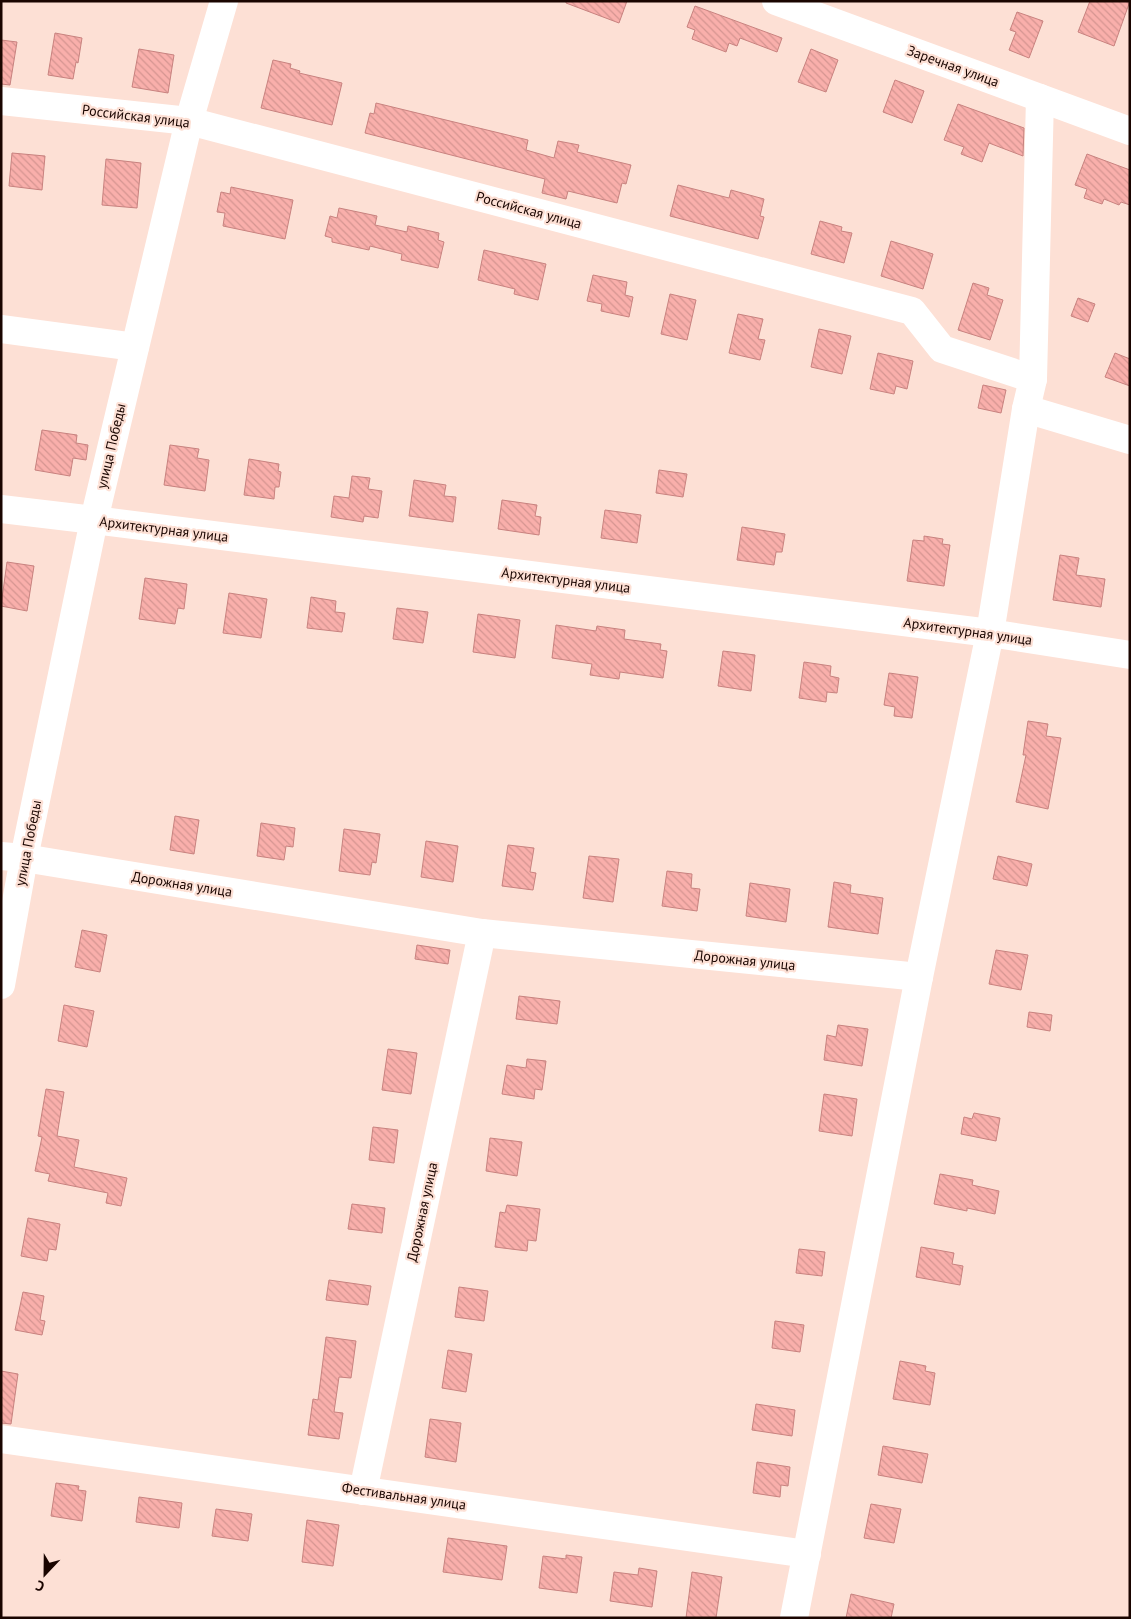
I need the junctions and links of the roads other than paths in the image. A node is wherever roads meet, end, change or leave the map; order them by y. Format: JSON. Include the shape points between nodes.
{"nodes":[{"id":1,"x":224,"y":1,"type":"edge"},
{"id":2,"x":776,"y":1,"type":"edge"},
{"id":3,"x":1040,"y":98,"type":"junction"},
{"id":4,"x":1,"y":101,"type":"edge"},
{"id":5,"x":189,"y":121,"type":"junction"},
{"id":6,"x":1130,"y":132,"type":"edge"},
{"id":7,"x":1,"y":329,"type":"edge"},
{"id":8,"x":135,"y":347,"type":"junction"},
{"id":9,"x":1033,"y":379,"type":"junction"},
{"id":10,"x":1026,"y":410,"type":"junction"},
{"id":11,"x":1130,"y":440,"type":"edge"},
{"id":12,"x":1,"y":509,"type":"edge"},
{"id":13,"x":94,"y":520,"type":"junction"},
{"id":14,"x":990,"y":633,"type":"junction"},
{"id":15,"x":1130,"y":655,"type":"edge"},
{"id":16,"x":13,"y":857,"type":"edge"},
{"id":17,"x":482,"y":933,"type":"junction"},
{"id":18,"x":919,"y":977,"type":"junction"},
{"id":19,"x":1,"y":984,"type":"edge"},
{"id":20,"x":1,"y":1439,"type":"edge"},
{"id":21,"x":363,"y":1490,"type":"junction"},
{"id":22,"x":807,"y":1554,"type":"junction"},
{"id":23,"x":794,"y":1618,"type":"edge"}],
"edges":[{"from":1,"to":5,"type":"street","name":"улица Победы"},
{"from":2,"to":3,"type":"street","name":"Заречная улица"},
{"from":3,"to":6,"type":"street","name":"Заречная улица"},
{"from":3,"to":9,"type":"street"},
{"from":4,"to":5,"type":"street","name":"Российская улица"},
{"from":5,"to":8,"type":"street","name":"улица Победы"},
{"from":5,"to":9,"type":"street","name":"Российская улица","via":[[912,311],[942,349]]},
{"from":7,"to":8,"type":"street"},
{"from":8,"to":13,"type":"street","name":"улица Победы"},
{"from":9,"to":10,"type":"street"},
{"from":10,"to":11,"type":"street"},
{"from":10,"to":14,"type":"street"},
{"from":12,"to":13,"type":"street","name":"Архитектурная улица"},
{"from":13,"to":14,"type":"street","name":"Архитектурная улица"},
{"from":13,"to":16,"type":"street","name":"улица Победы"},
{"from":14,"to":15,"type":"street","name":"Архитектурная улица"},
{"from":14,"to":18,"type":"street"},
{"from":16,"to":17,"type":"street","name":"Дорожная улица"},
{"from":16,"to":19,"type":"street","name":"улица Победы"},
{"from":17,"to":18,"type":"street","name":"Дорожная улица"},
{"from":17,"to":21,"type":"street","name":"Дорожная улица"},
{"from":18,"to":22,"type":"street"},
{"from":20,"to":21,"type":"street","name":"Фестивальная улица"},
{"from":21,"to":22,"type":"street","name":"Фестивальная улица"},
{"from":22,"to":23,"type":"street"}]}
